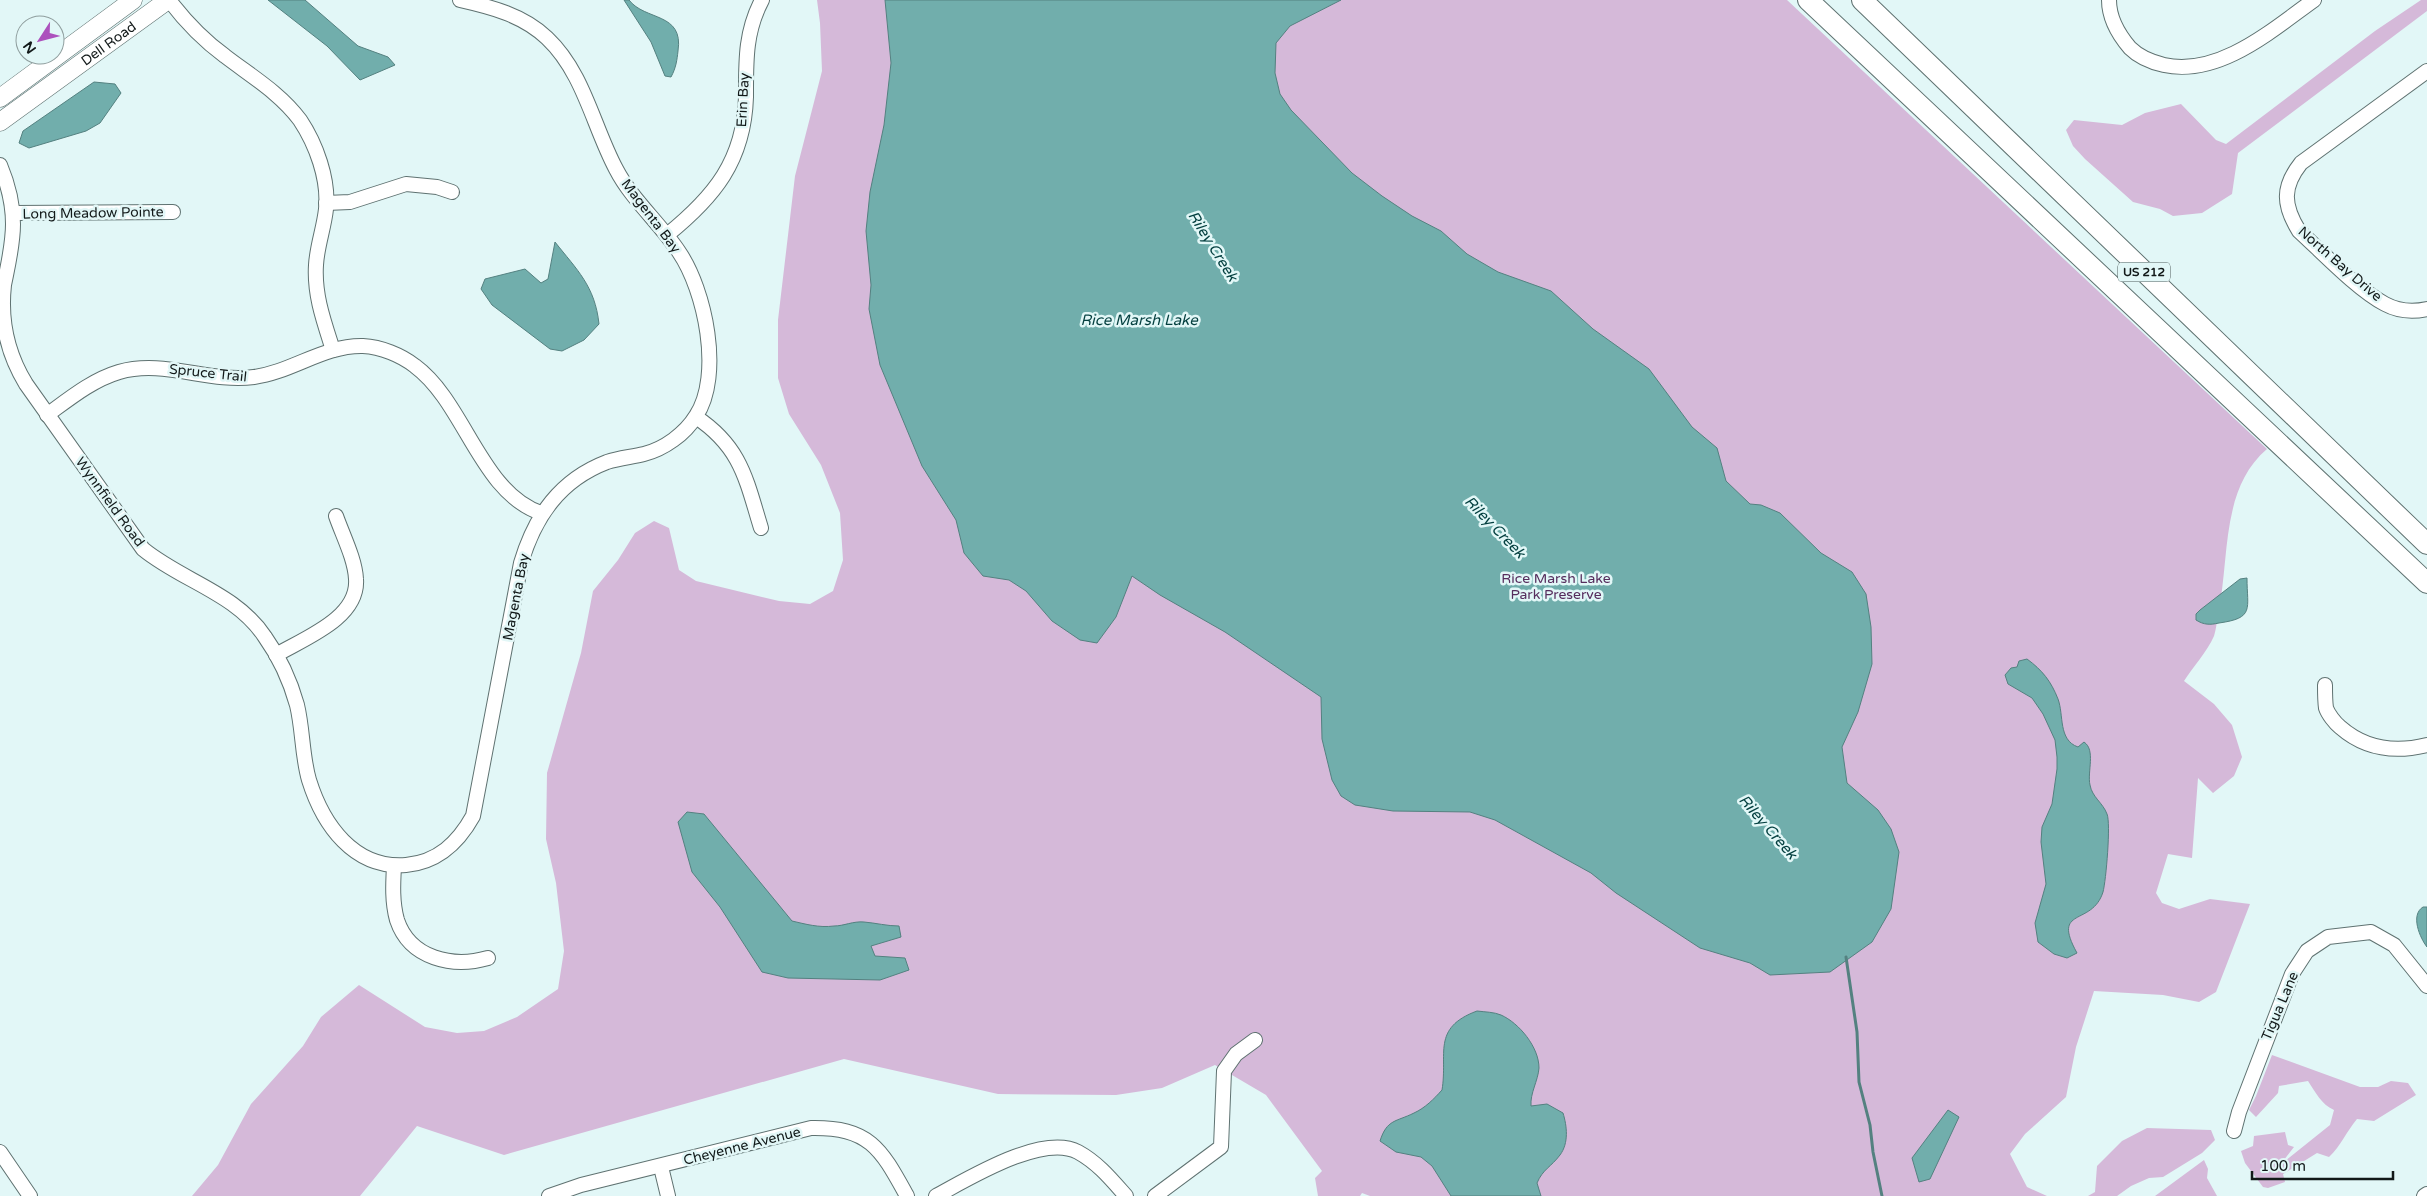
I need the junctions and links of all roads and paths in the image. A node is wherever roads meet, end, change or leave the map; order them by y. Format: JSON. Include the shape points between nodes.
{"nodes":[{"id":1,"x":133,"y":0,"type":"edge"},
{"id":2,"x":168,"y":0,"type":"edge"},
{"id":3,"x":460,"y":0,"type":"edge"},
{"id":4,"x":762,"y":0,"type":"edge"},
{"id":5,"x":1808,"y":0,"type":"edge"},
{"id":6,"x":1862,"y":0,"type":"edge"},
{"id":7,"x":2109,"y":0,"type":"edge"},
{"id":8,"x":2314,"y":0,"type":"edge"},
{"id":9,"x":485,"y":3,"type":"edge"},
{"id":10,"x":2427,"y":71,"type":"edge"},
{"id":11,"x":0,"y":98,"type":"edge"},
{"id":12,"x":0,"y":122,"type":"edge"},
{"id":13,"x":0,"y":164,"type":"edge"},
{"id":14,"x":452,"y":192,"type":"dead end"},
{"id":15,"x":326,"y":203,"type":"junction"},
{"id":16,"x":173,"y":212,"type":"dead end"},
{"id":17,"x":13,"y":213,"type":"junction"},
{"id":18,"x":667,"y":235,"type":"junction"},
{"id":19,"x":3,"y":277,"type":"edge"},
{"id":20,"x":2427,"y":310,"type":"edge"},
{"id":21,"x":333,"y":350,"type":"junction"},
{"id":22,"x":47,"y":415,"type":"junction"},
{"id":23,"x":696,"y":417,"type":"junction"},
{"id":24,"x":541,"y":514,"type":"junction"},
{"id":25,"x":336,"y":516,"type":"dead end"},
{"id":26,"x":761,"y":528,"type":"dead end"},
{"id":27,"x":2427,"y":544,"type":"edge"},
{"id":28,"x":2427,"y":583,"type":"edge"},
{"id":29,"x":276,"y":655,"type":"junction"},
{"id":30,"x":2325,"y":685,"type":"dead end"},
{"id":31,"x":2427,"y":744,"type":"edge"},
{"id":32,"x":368,"y":858,"type":"joint"},
{"id":33,"x":394,"y":866,"type":"junction"},
{"id":34,"x":488,"y":958,"type":"dead end"},
{"id":35,"x":2427,"y":986,"type":"edge"},
{"id":36,"x":1255,"y":1040,"type":"dead end"},
{"id":37,"x":2234,"y":1131,"type":"dead end"},
{"id":38,"x":0,"y":1152,"type":"edge"},
{"id":39,"x":660,"y":1167,"type":"junction"},
{"id":40,"x":30,"y":1196,"type":"edge"},
{"id":41,"x":549,"y":1196,"type":"edge"},
{"id":42,"x":668,"y":1196,"type":"edge"},
{"id":43,"x":907,"y":1196,"type":"edge"},
{"id":44,"x":936,"y":1196,"type":"edge"},
{"id":45,"x":1126,"y":1196,"type":"edge"},
{"id":46,"x":1156,"y":1196,"type":"edge"}],
"edges":[{"from":1,"to":11,"type":"main road","name":"Dell Road"},
{"from":2,"to":12,"type":"main road","name":"Dell Road"},
{"from":2,"to":15,"type":"street","via":[[205,40],[278,97],[299,119],[319,160]]},
{"from":3,"to":9,"type":"street","name":"Magenta Bay"},
{"from":4,"to":18,"type":"street","name":"Erin Bay","via":[[747,44],[744,119],[732,161],[708,198]]},
{"from":5,"to":28,"type":"highway","number":"US 212"},
{"from":6,"to":27,"type":"highway","number":"US 212"},
{"from":7,"to":8,"type":"street","via":[[2117,31],[2133,52],[2156,63],[2182,67],[2195,67],[2232,53],[2261,38]]},
{"from":9,"to":18,"type":"street","name":"Magenta Bay","via":[[529,24],[560,51],[580,86],[617,172]]},
{"from":10,"to":20,"type":"street","name":"North Bay Drive","via":[[2301,163],[2292,174],[2286,204],[2299,231],[2369,294],[2385,305],[2401,310]]},
{"from":13,"to":17,"type":"street","name":"Wynnfield Road"},
{"from":14,"to":15,"type":"street","via":[[422,184],[406,184],[350,202]]},
{"from":15,"to":21,"type":"street","via":[[316,285]]},
{"from":16,"to":17,"type":"street","name":"Long Meadow Pointe"},
{"from":17,"to":19,"type":"street","name":"Wynnfield Road","via":[[11,248]]},
{"from":18,"to":23,"type":"street","name":"Magenta Bay","via":[[689,268],[696,287],[709,350],[708,386]]},
{"from":19,"to":22,"type":"street","name":"Wynnfield Road","via":[[2,307],[8,347],[15,366]]},
{"from":21,"to":22,"type":"street","name":"Spruce Trail","via":[[291,368],[253,377],[233,378],[156,368],[118,372],[84,388]]},
{"from":21,"to":24,"type":"street","name":"Spruce Trail","via":[[362,346],[381,348],[414,364],[440,390],[497,479],[529,509]]},
{"from":22,"to":29,"type":"street","name":"Wynnfield Road","via":[[143,549],[160,563],[226,598],[264,635]]},
{"from":23,"to":24,"type":"street","name":"Magenta Bay","via":[[682,432],[656,450],[608,462],[570,482]]},
{"from":23,"to":26,"type":"street","via":[[718,434],[739,462]]},
{"from":24,"to":33,"type":"street","name":"Magenta Bay","via":[[521,563],[473,816],[455,843],[442,854],[427,861]]},
{"from":25,"to":29,"type":"street","via":[[356,578],[352,603],[337,619]]},
{"from":29,"to":32,"type":"street","name":"Wynnfield Road","via":[[290,682],[310,780],[320,806],[333,831],[345,844]]},
{"from":30,"to":31,"type":"street","via":[[2326,710],[2349,735],[2365,743],[2395,750]]},
{"from":32,"to":33,"type":"street","name":"Magenta Bay"},
{"from":33,"to":34,"type":"street","via":[[393,889],[398,922],[419,949],[450,962],[466,963]]},
{"from":35,"to":37,"type":"street","name":"Tigua Lane","via":[[2394,944],[2374,934],[2355,932],[2328,937],[2307,951],[2292,974]]},
{"from":36,"to":46,"type":"street","via":[[1236,1054],[1224,1071],[1221,1147]]},
{"from":38,"to":40,"type":"street"},
{"from":39,"to":41,"type":"street","name":"Cheyenne Avenue"},
{"from":39,"to":42,"type":"street"},
{"from":39,"to":43,"type":"street","name":"Cheyenne Avenue","via":[[811,1128],[830,1128],[850,1131],[870,1142],[887,1158]]},
{"from":44,"to":45,"type":"street","via":[[1026,1152],[1052,1148],[1076,1151],[1103,1169]]}]}
